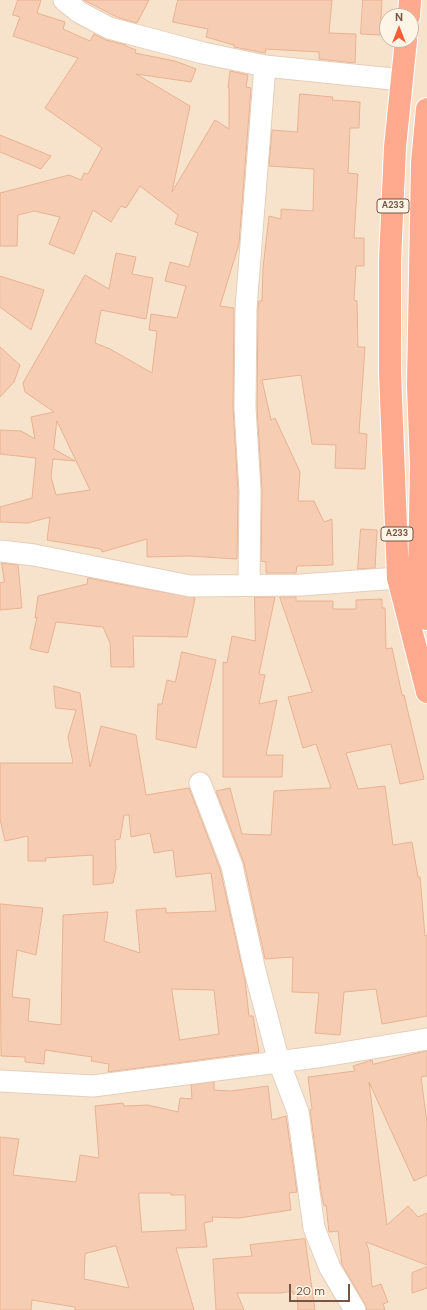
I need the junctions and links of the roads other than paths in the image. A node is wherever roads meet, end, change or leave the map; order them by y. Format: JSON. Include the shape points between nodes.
{"nodes":[{"id":1,"x":64,"y":0,"type":"edge"},
{"id":2,"x":405,"y":48,"type":"edge"},
{"id":3,"x":265,"y":66,"type":"junction"},
{"id":4,"x":402,"y":80,"type":"junction"},
{"id":5,"x":427,"y":109,"type":"edge"},
{"id":6,"x":0,"y":551,"type":"edge"},
{"id":7,"x":398,"y":578,"type":"junction"},
{"id":8,"x":249,"y":585,"type":"junction"},
{"id":9,"x":427,"y":619,"type":"edge"},
{"id":10,"x":427,"y":692,"type":"edge"},
{"id":11,"x":200,"y":783,"type":"dead end"},
{"id":12,"x":427,"y":1039,"type":"edge"},
{"id":13,"x":279,"y":1062,"type":"junction"},
{"id":14,"x":0,"y":1081,"type":"edge"},
{"id":15,"x":355,"y":1310,"type":"edge"}],
"edges":[{"from":1,"to":3,"type":"street","via":[[79,12],[109,28],[203,53]]},
{"from":2,"to":4,"type":"highway","number":"A233"},
{"from":3,"to":4,"type":"street"},
{"from":3,"to":8,"type":"street","via":[[246,308],[245,408],[250,491]]},
{"from":4,"to":7,"type":"highway","number":"A233","via":[[390,261],[390,372]]},
{"from":5,"to":9,"type":"highway","number":"A233","via":[[422,163],[418,385],[421,466],[419,574]]},
{"from":6,"to":8,"type":"street","via":[[34,555],[190,586]]},
{"from":7,"to":8,"type":"street"},
{"from":7,"to":10,"type":"highway","number":"A233"},
{"from":11,"to":13,"type":"street","via":[[232,866],[255,971]]},
{"from":12,"to":13,"type":"street"},
{"from":13,"to":14,"type":"street","via":[[93,1086]]},
{"from":13,"to":15,"type":"street","via":[[298,1112],[314,1228],[330,1268]]}]}
